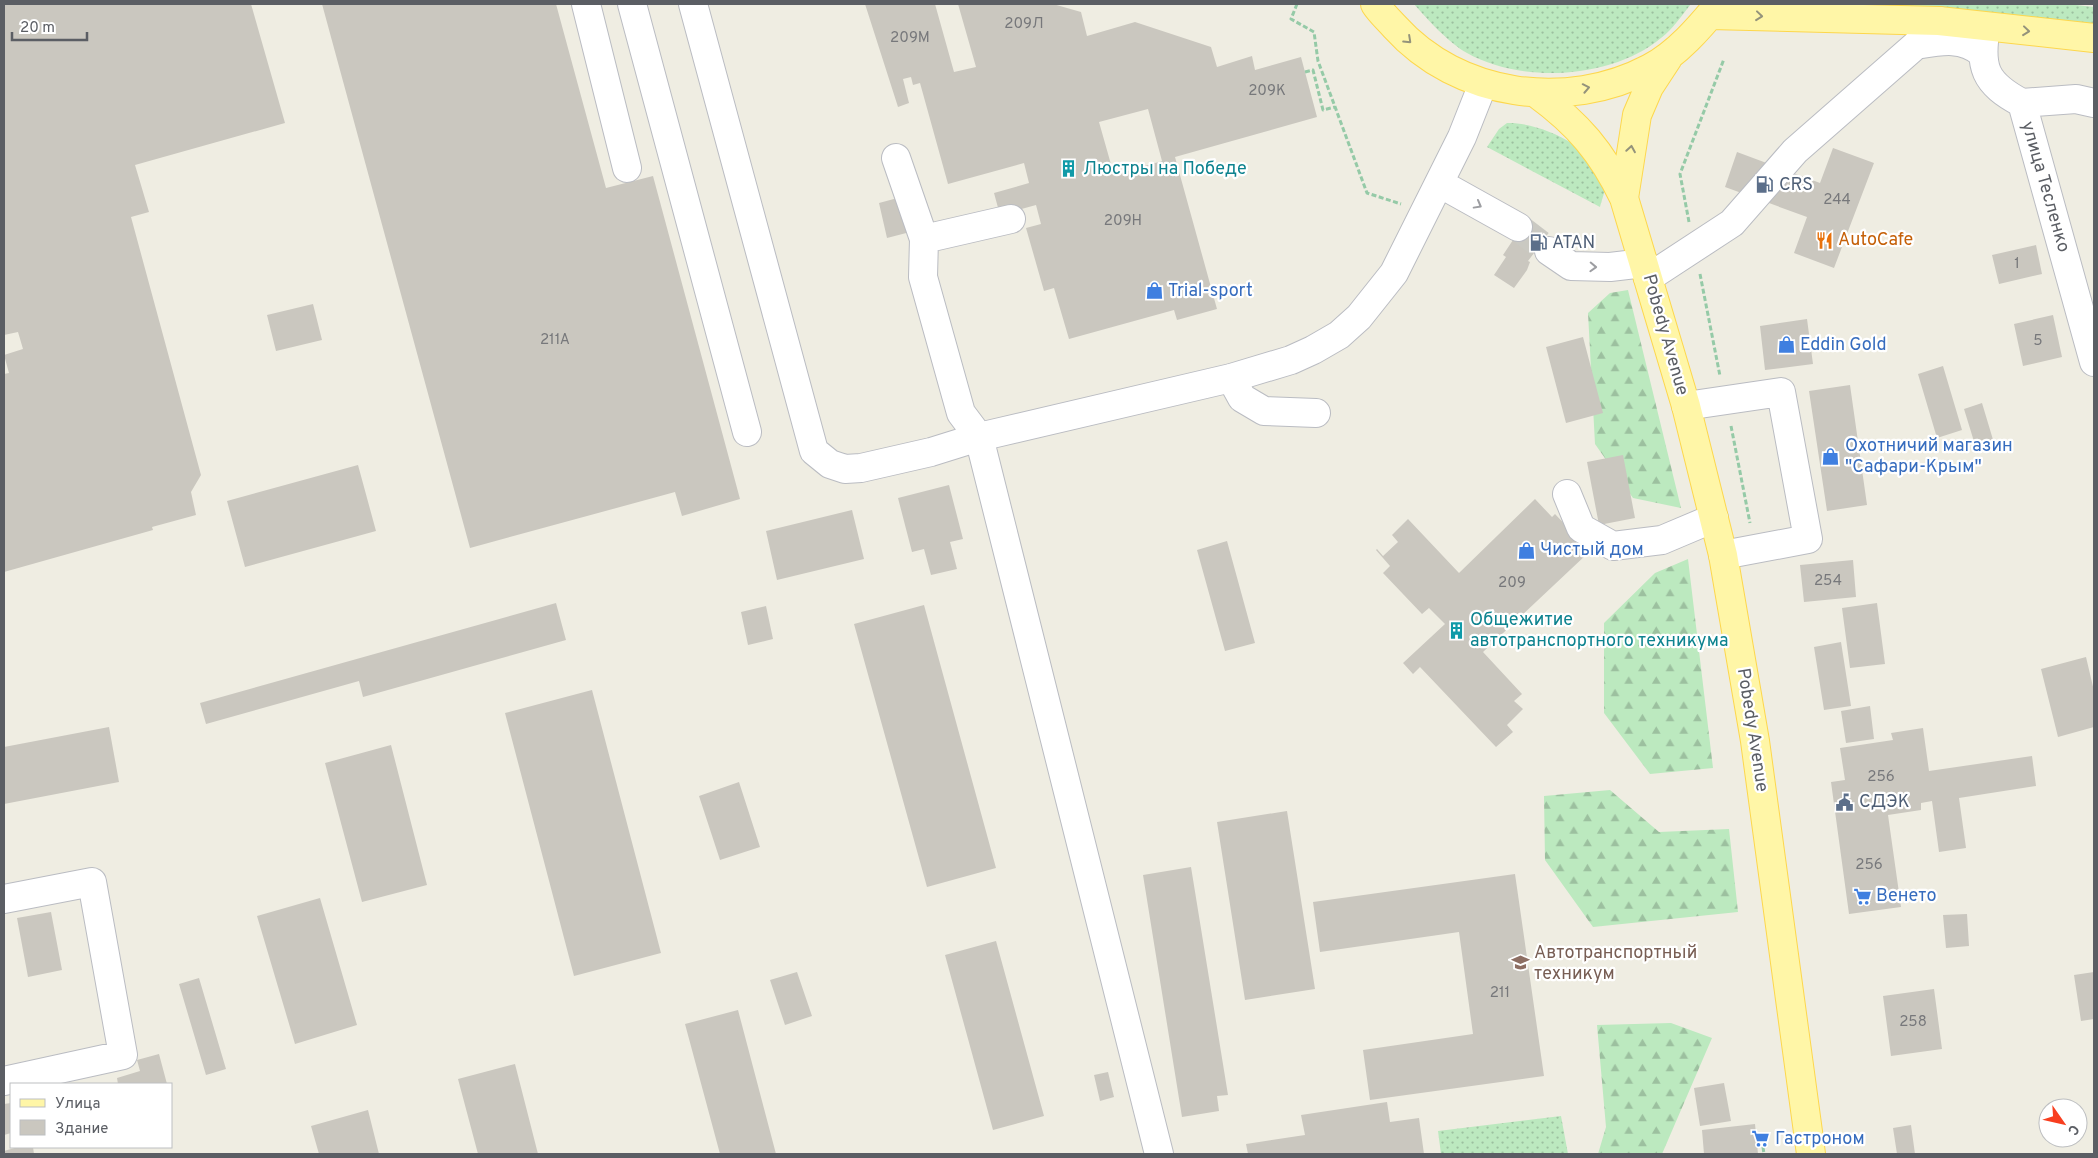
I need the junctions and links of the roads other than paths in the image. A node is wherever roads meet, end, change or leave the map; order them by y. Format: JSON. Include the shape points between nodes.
{"nodes":[{"id":1,"x":586,"y":4,"type":"edge"},
{"id":2,"x":632,"y":4,"type":"edge"},
{"id":3,"x":693,"y":4,"type":"edge"},
{"id":4,"x":1375,"y":5,"type":"edge"},
{"id":5,"x":1715,"y":10,"type":"edge"},
{"id":6,"x":1939,"y":21,"type":"junction"},
{"id":7,"x":2094,"y":38,"type":"edge"},
{"id":8,"x":1984,"y":40,"type":"junction"},
{"id":9,"x":1916,"y":45,"type":"junction"},
{"id":10,"x":1670,"y":56,"type":"junction"},
{"id":11,"x":1483,"y":84,"type":"junction"},
{"id":12,"x":1537,"y":94,"type":"junction"},
{"id":13,"x":2022,"y":103,"type":"junction"},
{"id":14,"x":2094,"y":103,"type":"edge"},
{"id":15,"x":896,"y":158,"type":"dead end"},
{"id":16,"x":627,"y":168,"type":"dead end"},
{"id":17,"x":1439,"y":183,"type":"junction"},
{"id":18,"x":1624,"y":198,"type":"junction"},
{"id":19,"x":1011,"y":219,"type":"dead end"},
{"id":20,"x":1518,"y":227,"type":"tunnel mouth"},
{"id":21,"x":924,"y":239,"type":"junction"},
{"id":22,"x":1548,"y":251,"type":"tunnel mouth"},
{"id":23,"x":1646,"y":271,"type":"junction"},
{"id":24,"x":2094,"y":362,"type":"edge"},
{"id":25,"x":1231,"y":378,"type":"junction"},
{"id":26,"x":1686,"y":406,"type":"junction"},
{"id":27,"x":1316,"y":413,"type":"dead end"},
{"id":28,"x":747,"y":432,"type":"dead end"},
{"id":29,"x":980,"y":437,"type":"junction"},
{"id":30,"x":1567,"y":494,"type":"dead end"},
{"id":31,"x":1714,"y":518,"type":"junction"},
{"id":32,"x":1723,"y":555,"type":"junction"},
{"id":33,"x":4,"y":899,"type":"edge"},
{"id":34,"x":4,"y":1081,"type":"edge"},
{"id":35,"x":1159,"y":1154,"type":"edge"},
{"id":36,"x":1811,"y":1154,"type":"edge"}],
"edges":[{"from":1,"to":16,"type":"street"},
{"from":2,"to":28,"type":"street"},
{"from":3,"to":29,"type":"street","via":[[814,451],[844,470],[930,452]]},
{"from":4,"to":11,"type":"main road","one_way":true,"via":[[1408,41],[1426,55]]},
{"from":5,"to":6,"type":"main road","one_way":true},
{"from":5,"to":10,"type":"main road"},
{"from":6,"to":8,"type":"main road"},
{"from":6,"to":9,"type":"street"},
{"from":8,"to":7,"type":"main road","one_way":true},
{"from":8,"to":9,"type":"street"},
{"from":8,"to":13,"type":"street","name":"улица Тесленко","via":[[1986,73],[2002,93]]},
{"from":9,"to":23,"type":"street","via":[[1795,151],[1732,223],[1694,249]]},
{"from":12,"to":10,"type":"main road","one_way":true,"via":[[1613,83]]},
{"from":18,"to":10,"type":"main road","name":"Pobedy Avenue","one_way":true,"via":[[1637,115],[1649,87]]},
{"from":11,"to":12,"type":"main road"},
{"from":11,"to":17,"type":"street"},
{"from":12,"to":18,"type":"main road","name":"Pobedy Avenue","via":[[1582,131],[1612,171]]},
{"from":13,"to":14,"type":"street","via":[[2076,99]]},
{"from":13,"to":24,"type":"street","name":"улица Тесленко"},
{"from":15,"to":21,"type":"street"},
{"from":17,"to":20,"type":"street","one_way":true},
{"from":17,"to":25,"type":"street","via":[[1394,273],[1364,311],[1339,335],[1291,360]]},
{"from":18,"to":23,"type":"main road","name":"Pobedy Avenue"},
{"from":19,"to":21,"type":"street"},
{"from":21,"to":29,"type":"street","via":[[922,276],[958,404]]},
{"from":22,"to":23,"type":"street","one_way":true,"via":[[1571,266]]},
{"from":23,"to":26,"type":"main road","name":"Pobedy Avenue"},
{"from":25,"to":27,"type":"street","via":[[1242,398],[1264,411]]},
{"from":25,"to":29,"type":"street"},
{"from":26,"to":31,"type":"main road","name":"Pobedy Avenue"},
{"from":26,"to":32,"type":"street","via":[[1781,392],[1808,539]]},
{"from":29,"to":35,"type":"street"},
{"from":30,"to":31,"type":"street","via":[[1581,528],[1613,546],[1662,540]]},
{"from":31,"to":32,"type":"main road","name":"Pobedy Avenue"},
{"from":32,"to":36,"type":"main road","name":"Pobedy Avenue","via":[[1755,741]]},
{"from":33,"to":34,"type":"street","via":[[92,882],[123,1055]]}]}
